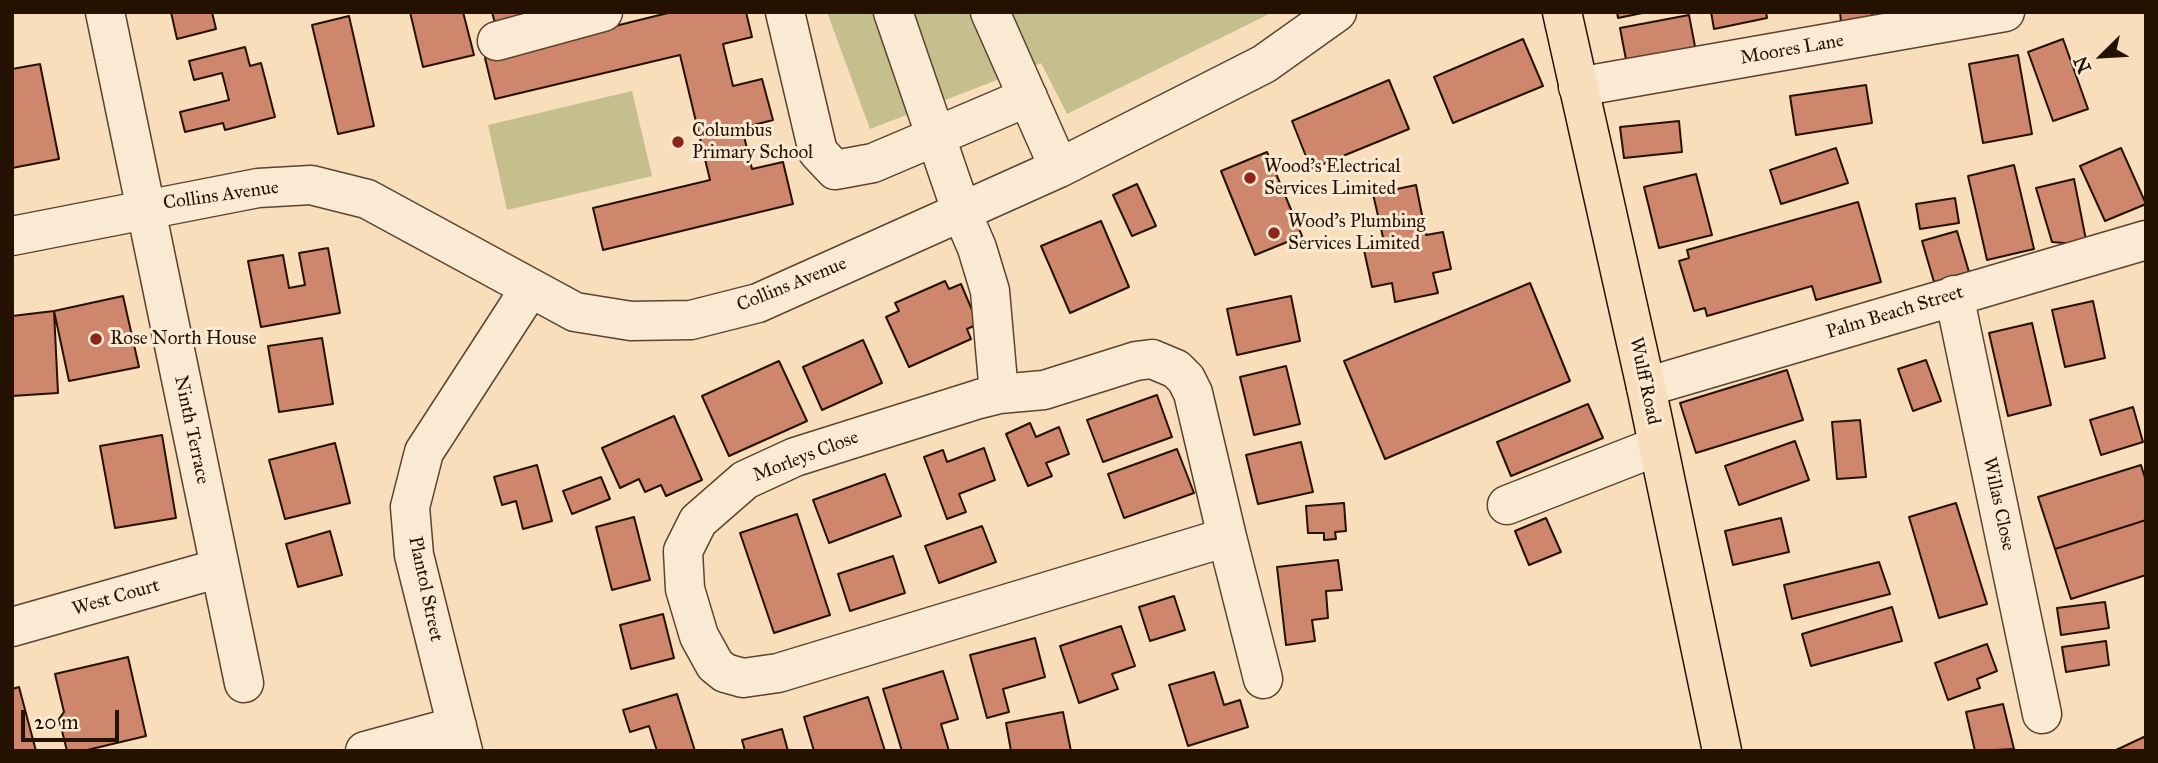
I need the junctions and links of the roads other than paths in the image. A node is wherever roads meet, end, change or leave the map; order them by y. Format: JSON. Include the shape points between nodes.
{"nodes":[{"id":1,"x":105,"y":12,"type":"edge"},
{"id":2,"x":603,"y":12,"type":"edge"},
{"id":3,"x":785,"y":12,"type":"edge"},
{"id":4,"x":892,"y":12,"type":"edge"},
{"id":5,"x":990,"y":12,"type":"edge"},
{"id":6,"x":1337,"y":12,"type":"edge"},
{"id":7,"x":1562,"y":12,"type":"edge"},
{"id":8,"x":2005,"y":12,"type":"edge"},
{"id":9,"x":497,"y":41,"type":"dead end"},
{"id":10,"x":1578,"y":88,"type":"junction"},
{"id":11,"x":1028,"y":97,"type":"junction"},
{"id":12,"x":936,"y":136,"type":"junction"},
{"id":13,"x":1059,"y":167,"type":"junction"},
{"id":14,"x":145,"y":207,"type":"junction"},
{"id":15,"x":962,"y":213,"type":"junction"},
{"id":16,"x":12,"y":236,"type":"edge"},
{"id":17,"x":2146,"y":240,"type":"edge"},
{"id":18,"x":529,"y":290,"type":"junction"},
{"id":19,"x":1954,"y":295,"type":"junction"},
{"id":20,"x":1646,"y":387,"type":"junction"},
{"id":21,"x":999,"y":394,"type":"junction"},
{"id":22,"x":1658,"y":446,"type":"junction"},
{"id":23,"x":1507,"y":505,"type":"dead end"},
{"id":24,"x":1227,"y":537,"type":"junction"},
{"id":25,"x":220,"y":568,"type":"junction"},
{"id":26,"x":12,"y":627,"type":"edge"},
{"id":27,"x":1263,"y":679,"type":"dead end"},
{"id":28,"x":244,"y":683,"type":"dead end"},
{"id":29,"x":2042,"y":714,"type":"dead end"},
{"id":30,"x":460,"y":738,"type":"edge"},
{"id":31,"x":365,"y":751,"type":"edge"},
{"id":32,"x":1722,"y":751,"type":"edge"}],
"edges":[{"from":1,"to":14,"type":"street","name":"Ninth Terrace"},
{"from":2,"to":9,"type":"street"},
{"from":3,"to":12,"type":"street","via":[[818,152],[835,170],[873,163]]},
{"from":4,"to":12,"type":"street"},
{"from":5,"to":11,"type":"street"},
{"from":6,"to":13,"type":"street","name":"Collins Avenue","via":[[1264,64]]},
{"from":7,"to":10,"type":"main road","name":"Wulff Road"},
{"from":8,"to":10,"type":"street","name":"Moores Lane"},
{"from":10,"to":20,"type":"main road","name":"Wulff Road"},
{"from":11,"to":12,"type":"street"},
{"from":11,"to":13,"type":"street"},
{"from":12,"to":15,"type":"street"},
{"from":13,"to":15,"type":"street","name":"Collins Avenue"},
{"from":14,"to":16,"type":"street","name":"Collins Avenue"},
{"from":14,"to":18,"type":"street","name":"Collins Avenue","via":[[258,188],[311,185],[367,199]]},
{"from":14,"to":25,"type":"street","name":"Ninth Terrace"},
{"from":15,"to":18,"type":"street","name":"Collins Avenue","via":[[758,303],[691,320],[631,321],[575,313]]},
{"from":15,"to":21,"type":"street","via":[[990,291]]},
{"from":17,"to":19,"type":"street","name":"Palm Beach Street"},
{"from":18,"to":30,"type":"street","name":"Plantol Street","via":[[424,452],[410,507],[414,555]]},
{"from":19,"to":20,"type":"street","name":"Palm Beach Street"},
{"from":19,"to":29,"type":"street","name":"Willas Close"},
{"from":20,"to":22,"type":"main road","name":"Wulff Road"},
{"from":21,"to":24,"type":"street","name":"Morleys Close","via":[[1044,390],[1136,361],[1161,361],[1175,369],[1193,393]]},
{"from":21,"to":24,"type":"street","name":"Morleys Close","via":[[766,468],[708,510],[689,535],[682,569],[699,636],[715,665],[743,678],[778,673]]},
{"from":22,"to":23,"type":"street"},
{"from":22,"to":32,"type":"main road","name":"Wulff Road"},
{"from":24,"to":27,"type":"street","name":"Morleys Close"},
{"from":25,"to":26,"type":"street","name":"West Court"},
{"from":25,"to":28,"type":"street","name":"Ninth Terrace"},
{"from":30,"to":31,"type":"street"}]}
